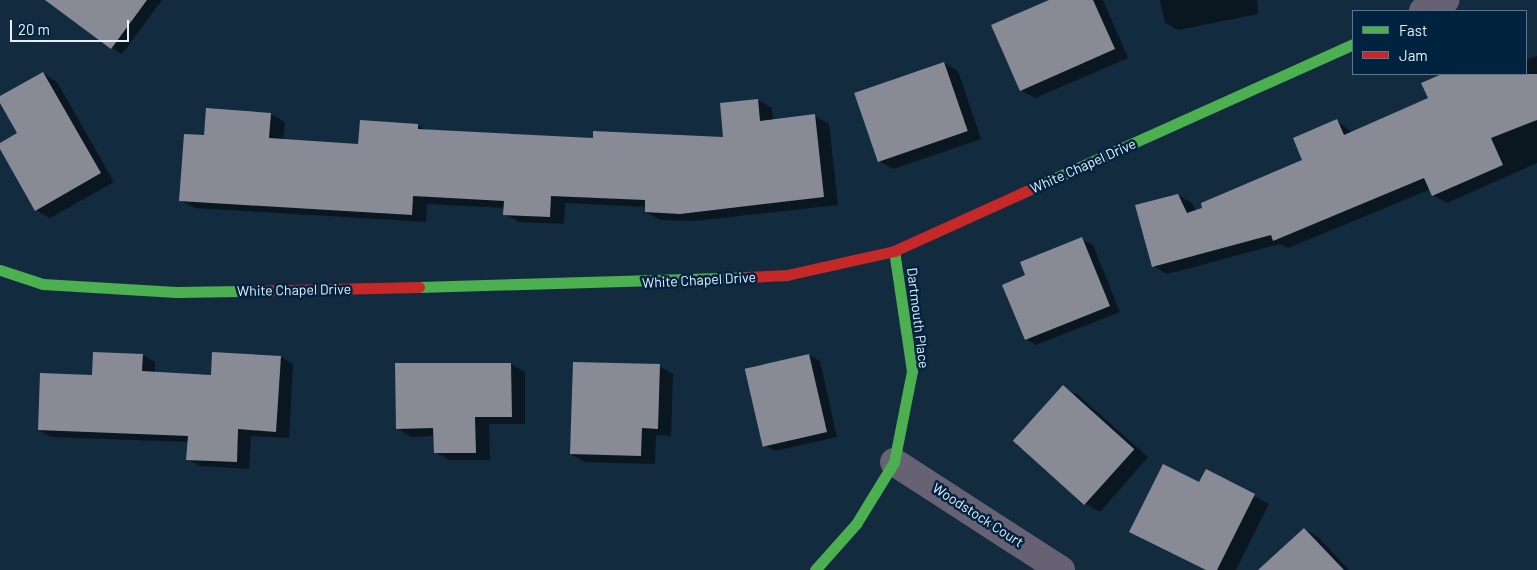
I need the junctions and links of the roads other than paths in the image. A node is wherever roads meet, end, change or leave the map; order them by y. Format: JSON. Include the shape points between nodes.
{"nodes":[{"id":1,"x":1446,"y":0,"type":"edge"},
{"id":2,"x":1425,"y":10,"type":"edge"},
{"id":3,"x":1352,"y":44,"type":"edge"},
{"id":4,"x":894,"y":251,"type":"junction"},
{"id":5,"x":0,"y":270,"type":"edge"},
{"id":6,"x":894,"y":462,"type":"junction"},
{"id":7,"x":815,"y":570,"type":"edge"},
{"id":8,"x":1061,"y":570,"type":"edge"}],
"edges":[{"from":1,"to":2,"type":"street"},
{"from":3,"to":4,"type":"street","name":"White Chapel Drive"},
{"from":4,"to":5,"type":"street","name":"White Chapel Drive","via":[[787,275],[671,282],[176,292],[43,284]]},
{"from":4,"to":6,"type":"street","name":"Dartmouth Place","via":[[912,371]]},
{"from":6,"to":7,"type":"street","name":"Dartmouth Place","via":[[856,524]]},
{"from":6,"to":8,"type":"street","name":"Woodstock Court"}]}
